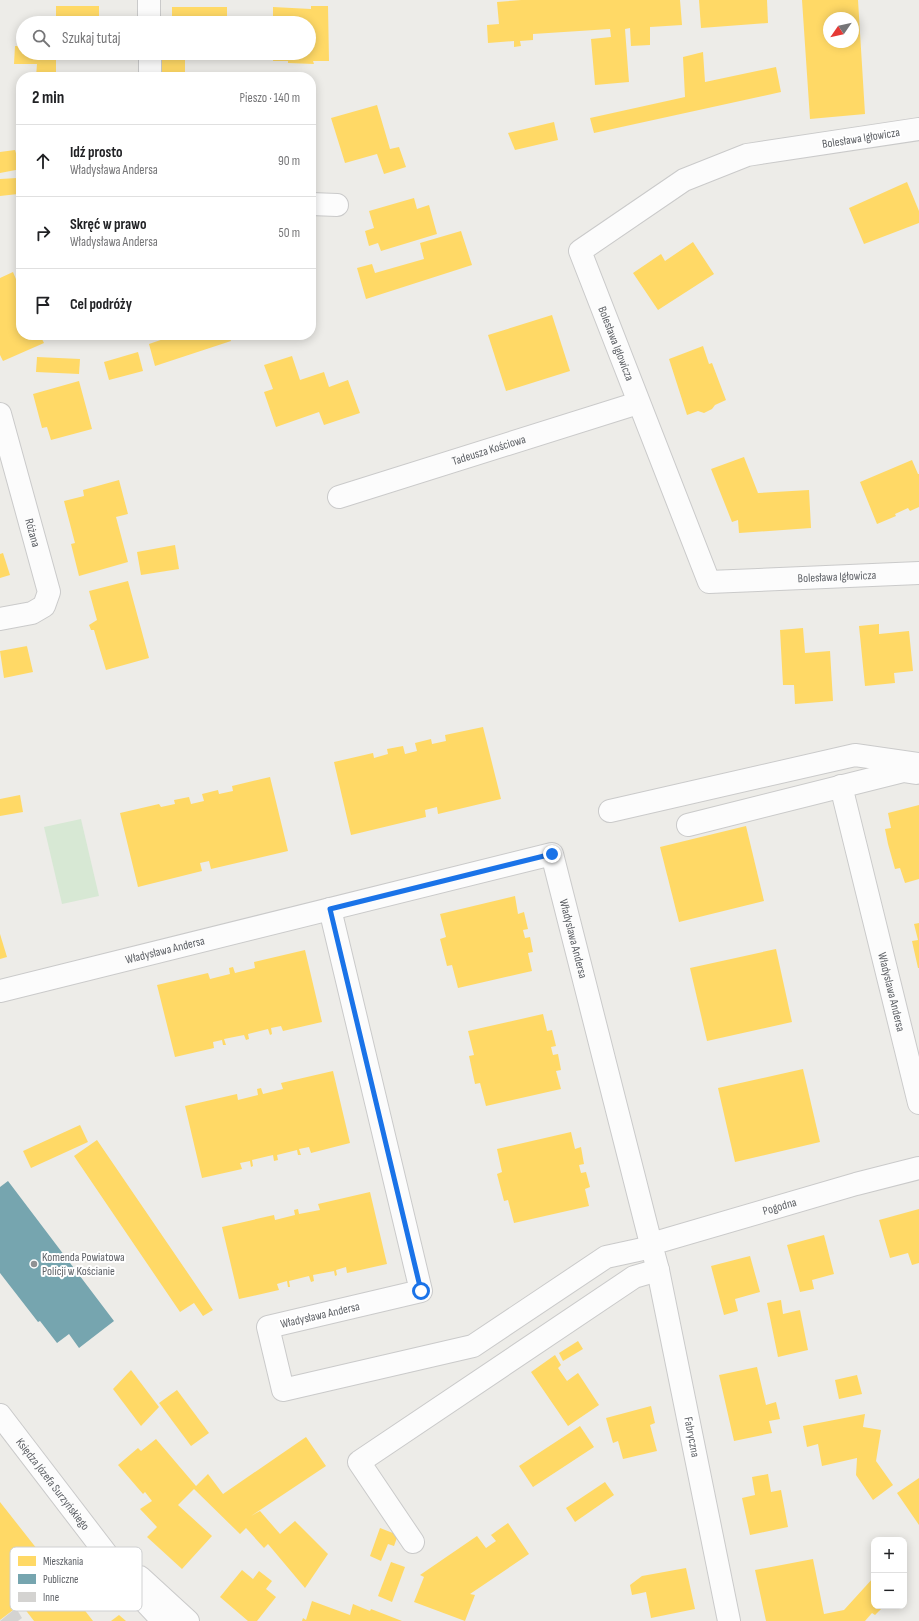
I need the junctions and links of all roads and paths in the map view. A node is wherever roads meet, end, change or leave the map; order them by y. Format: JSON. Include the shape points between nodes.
{"nodes":[{"id":1,"x":149,"y":0,"type":"edge"},
{"id":2,"x":149,"y":16,"type":"edge"},
{"id":3,"x":150,"y":60,"type":"edge"},
{"id":4,"x":150,"y":72,"type":"edge"},
{"id":5,"x":919,"y":129,"type":"edge"},
{"id":6,"x":316,"y":204,"type":"edge"},
{"id":7,"x":337,"y":205,"type":"dead end"},
{"id":8,"x":638,"y":403,"type":"junction"},
{"id":9,"x":0,"y":414,"type":"edge"},
{"id":10,"x":339,"y":496,"type":"dead end"},
{"id":11,"x":919,"y":573,"type":"edge"},
{"id":12,"x":0,"y":620,"type":"edge"},
{"id":13,"x":919,"y":764,"type":"edge"},
{"id":14,"x":919,"y":774,"type":"edge"},
{"id":15,"x":841,"y":786,"type":"junction"},
{"id":16,"x":610,"y":811,"type":"dead end"},
{"id":17,"x":688,"y":824,"type":"dead end"},
{"id":18,"x":330,"y":909,"type":"junction"},
{"id":19,"x":0,"y":990,"type":"edge"},
{"id":20,"x":919,"y":1103,"type":"edge"},
{"id":21,"x":919,"y":1168,"type":"edge"},
{"id":22,"x":654,"y":1254,"type":"junction"},
{"id":23,"x":0,"y":1415,"type":"edge"},
{"id":24,"x":92,"y":1533,"type":"junction"},
{"id":25,"x":413,"y":1542,"type":"dead end"},
{"id":26,"x":102,"y":1547,"type":"edge"},
{"id":27,"x":107,"y":1547,"type":"edge"},
{"id":28,"x":142,"y":1579,"type":"edge"},
{"id":29,"x":142,"y":1599,"type":"edge"},
{"id":30,"x":163,"y":1621,"type":"edge"},
{"id":31,"x":188,"y":1621,"type":"edge"},
{"id":32,"x":729,"y":1621,"type":"edge"}],
"edges":[{"from":1,"to":2,"type":"street"},
{"from":3,"to":4,"type":"street"},
{"from":5,"to":8,"type":"street","name":"Bolesława Igłowicza","via":[[747,156],[684,180],[580,251]]},
{"from":6,"to":7,"type":"street"},
{"from":8,"to":10,"type":"street","name":"Tadeusza Kościowa"},
{"from":8,"to":11,"type":"street","name":"Bolesława Igłowicza","via":[[709,582]]},
{"from":9,"to":12,"type":"street","name":"Różana","via":[[49,592],[44,606],[32,613]]},
{"from":13,"to":16,"type":"street","via":[[855,755]]},
{"from":14,"to":15,"type":"street","via":[[903,771]]},
{"from":15,"to":17,"type":"street"},
{"from":15,"to":20,"type":"street","name":"Władysława Andersa"},
{"from":18,"to":19,"type":"street","name":"Władysława Andersa"},
{"from":18,"to":22,"type":"street","name":"Władysława Andersa","via":[[552,854]]},
{"from":18,"to":22,"type":"street","name":"Władysława Andersa","via":[[421,1291],[268,1327],[283,1390],[473,1346],[606,1257]]},
{"from":21,"to":22,"type":"street","name":"Pogodna","via":[[856,1184]]},
{"from":22,"to":25,"type":"street","via":[[634,1277],[359,1462]]},
{"from":22,"to":32,"type":"street","name":"Fabryczna"},
{"from":23,"to":24,"type":"street","name":"Księdza Józefa Surzyńskiego"},
{"from":24,"to":26,"type":"street","name":"Księdza Józefa Surzyńskiego"},
{"from":24,"to":27,"type":"street","name":"Księdza Józefa Surzyńskiego"},
{"from":28,"to":31,"type":"street","name":"Księdza Józefa Surzyńskiego"},
{"from":29,"to":30,"type":"street","name":"Księdza Józefa Surzyńskiego"}]}
